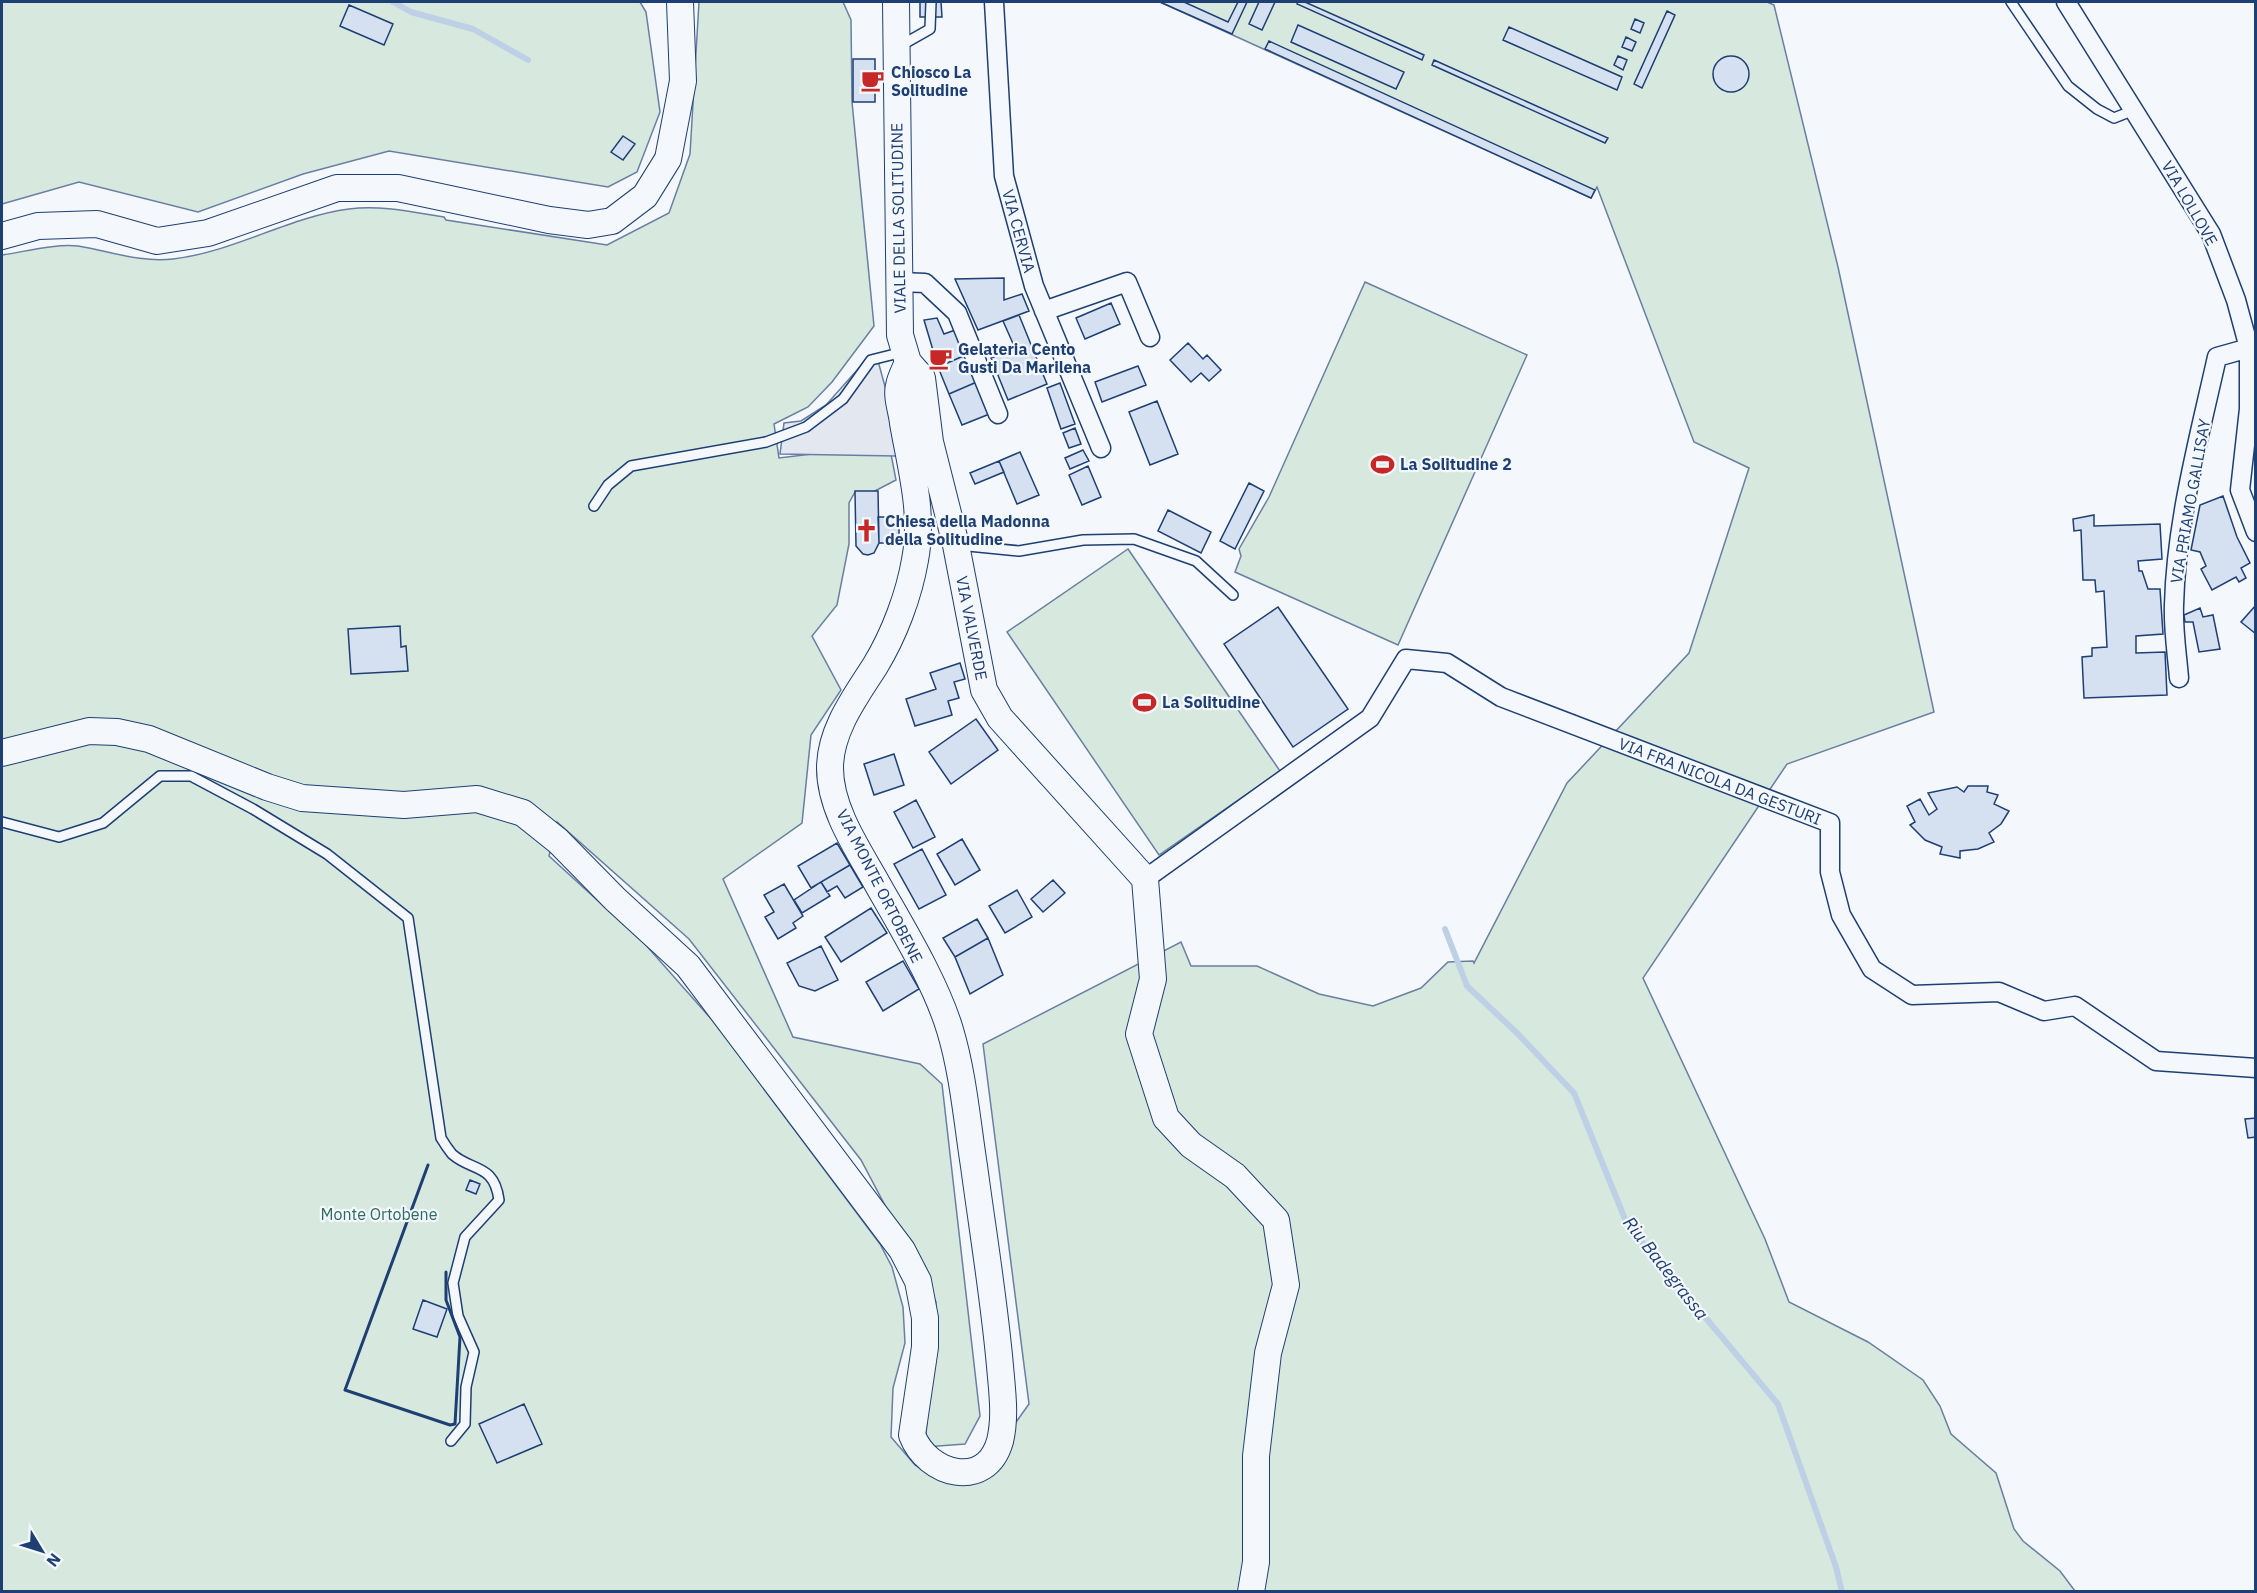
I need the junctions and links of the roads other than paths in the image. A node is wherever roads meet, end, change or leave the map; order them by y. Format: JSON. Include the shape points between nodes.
{"nodes":[{"id":1,"x":680,"y":2,"type":"edge"},
{"id":2,"x":896,"y":2,"type":"edge"},
{"id":3,"x":931,"y":2,"type":"edge"},
{"id":4,"x":994,"y":2,"type":"edge"},
{"id":5,"x":2011,"y":2,"type":"edge"},
{"id":6,"x":2066,"y":2,"type":"edge"},
{"id":7,"x":895,"y":49,"type":"junction"},
{"id":8,"x":2134,"y":110,"type":"junction"},
{"id":9,"x":2,"y":236,"type":"edge"},
{"id":10,"x":899,"y":282,"type":"junction"},
{"id":11,"x":1044,"y":311,"type":"junction"},
{"id":12,"x":1150,"y":337,"type":"dead end"},
{"id":13,"x":2249,"y":348,"type":"junction"},
{"id":14,"x":907,"y":357,"type":"junction"},
{"id":15,"x":998,"y":414,"type":"dead end"},
{"id":16,"x":1101,"y":448,"type":"dead end"},
{"id":17,"x":594,"y":506,"type":"dead end"},
{"id":18,"x":2256,"y":532,"type":"edge"},
{"id":19,"x":956,"y":545,"type":"junction"},
{"id":20,"x":1233,"y":594,"type":"dead end"},
{"id":21,"x":2180,"y":678,"type":"dead end"},
{"id":22,"x":2,"y":753,"type":"edge"},
{"id":23,"x":2,"y":822,"type":"edge"},
{"id":24,"x":1145,"y":879,"type":"junction"},
{"id":25,"x":2256,"y":1068,"type":"edge"},
{"id":26,"x":451,"y":1441,"type":"dead end"},
{"id":27,"x":1251,"y":1592,"type":"edge"}],
"edges":[{"from":1,"to":9,"type":"street","via":[[683,81],[668,159],[645,196],[612,221],[588,225],[549,220],[398,188],[337,188],[208,233],[157,241],[97,224],[38,226]]},
{"from":2,"to":7,"type":"street","name":"VIALE DELLA SOLITUDINE"},
{"from":3,"to":7,"type":"lane","via":[[930,29]]},
{"from":4,"to":11,"type":"street","name":"VIA CERVIA","via":[[1004,176]]},
{"from":5,"to":8,"type":"lane","via":[[2068,86],[2114,118]]},
{"from":6,"to":8,"type":"street","name":"VIA LOLLOVE"},
{"from":7,"to":10,"type":"street","name":"VIALE DELLA SOLITUDINE"},
{"from":8,"to":13,"type":"street","name":"VIA LOLLOVE","via":[[2211,234]]},
{"from":10,"to":14,"type":"street","name":"VIALE DELLA SOLITUDINE","via":[[900,335]]},
{"from":10,"to":15,"type":"street","via":[[925,283],[957,313]]},
{"from":11,"to":12,"type":"street","via":[[1127,282]]},
{"from":11,"to":16,"type":"street","name":"VIA CERVIA"},
{"from":13,"to":18,"type":"street","name":"VIA LOLLOVE","via":[[2249,409],[2240,490]]},
{"from":13,"to":21,"type":"street","name":"VIA PRIAMO GALLISAY","via":[[2217,357],[2201,429],[2174,595]]},
{"from":14,"to":17,"type":"lane","via":[[871,360],[843,399],[806,427],[766,442],[631,466],[608,485]]},
{"from":14,"to":19,"type":"street","name":"VIA VALVERDE","via":[[922,378],[930,442]]},
{"from":14,"to":22,"type":"street","name":"VIA MONTE ORTOBENE","via":[[898,388],[918,515],[915,560],[897,621],[843,720],[829,766],[838,808],[940,1001],[951,1031],[995,1313],[1003,1403],[1000,1440],[995,1452],[965,1473],[951,1472],[925,1458],[912,1435],[925,1347],[924,1302],[918,1281],[884,1223],[688,966],[558,841],[522,813],[477,800],[405,805],[302,798],[149,739],[117,732],[89,731]]},
{"from":19,"to":20,"type":"lane","via":[[1019,551],[1083,540],[1134,539],[1196,561]]},
{"from":19,"to":24,"type":"street","name":"VIA VALVERDE","via":[[984,690],[1000,718]]},
{"from":23,"to":26,"type":"lane","via":[[59,837],[104,823],[160,776],[191,776],[327,854],[408,918],[441,1138],[453,1155],[482,1168],[498,1187],[500,1200],[465,1237],[453,1283],[458,1316],[474,1352],[466,1387],[465,1424]]},
{"from":24,"to":25,"type":"street","name":"VIA FRA NICOLA DA GESTURI","via":[[1370,718],[1406,659],[1447,663],[1501,697],[1830,823],[1830,872],[1841,915],[1872,969],[1912,995],[1999,992],[2044,1011],[2075,1006],[2156,1061]]},
{"from":24,"to":27,"type":"street","via":[[1153,979],[1139,1034],[1166,1118],[1191,1145],[1235,1176],[1276,1220],[1278,1231],[1286,1285],[1268,1353],[1256,1456],[1256,1563]]}]}
